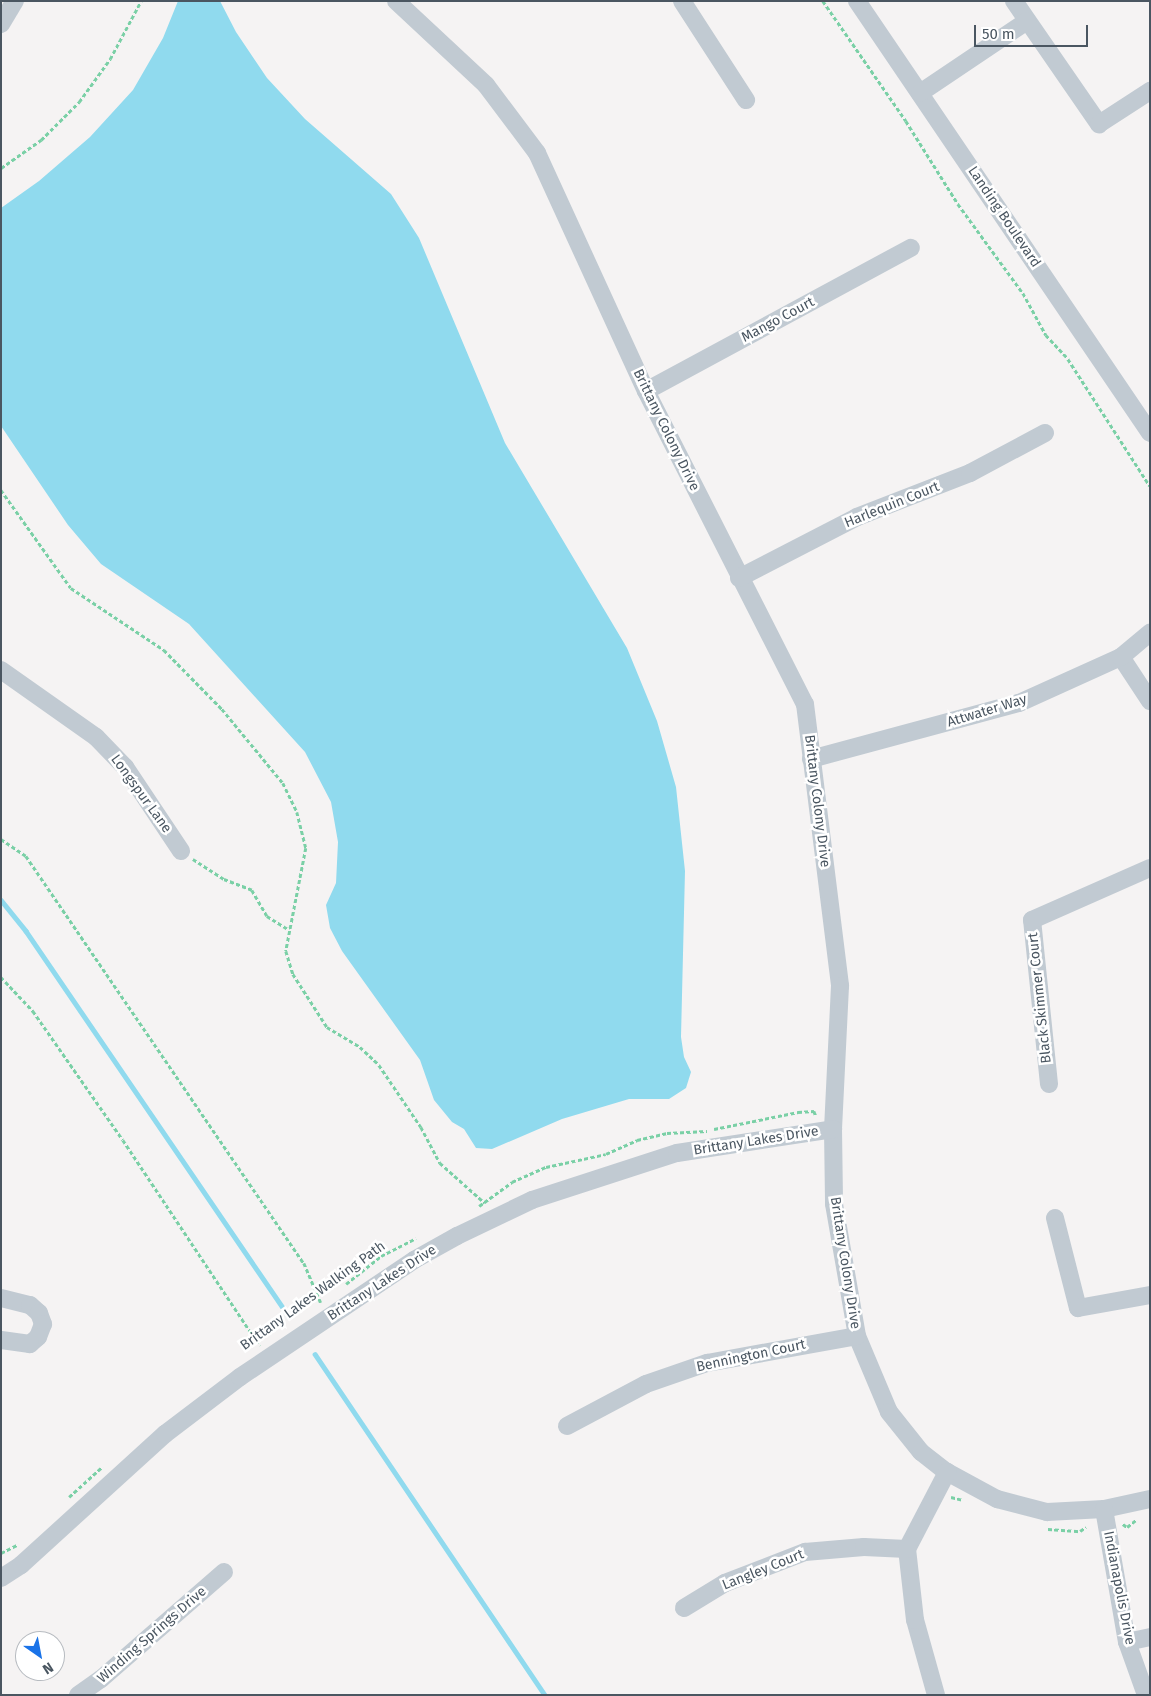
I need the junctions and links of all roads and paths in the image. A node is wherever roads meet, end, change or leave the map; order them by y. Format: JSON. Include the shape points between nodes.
{"nodes":[{"id":1,"x":15,"y":1,"type":"edge"},
{"id":2,"x":141,"y":1,"type":"edge"},
{"id":3,"x":396,"y":1,"type":"edge"},
{"id":4,"x":682,"y":1,"type":"edge"},
{"id":5,"x":823,"y":1,"type":"edge"},
{"id":6,"x":857,"y":1,"type":"edge"},
{"id":7,"x":1014,"y":1,"type":"edge"},
{"id":8,"x":1028,"y":21,"type":"junction"},
{"id":9,"x":1,"y":24,"type":"edge"},
{"id":10,"x":1150,"y":91,"type":"edge"},
{"id":11,"x":920,"y":93,"type":"junction"},
{"id":12,"x":746,"y":100,"type":"dead end"},
{"id":13,"x":1,"y":168,"type":"edge"},
{"id":14,"x":910,"y":248,"type":"dead end"},
{"id":15,"x":646,"y":391,"type":"junction"},
{"id":16,"x":1150,"y":433,"type":"edge"},
{"id":17,"x":1045,"y":434,"type":"dead end"},
{"id":18,"x":1150,"y":486,"type":"edge"},
{"id":19,"x":1,"y":490,"type":"edge"},
{"id":20,"x":739,"y":578,"type":"junction"},
{"id":21,"x":1150,"y":634,"type":"edge"},
{"id":22,"x":1122,"y":656,"type":"junction"},
{"id":23,"x":1,"y":670,"type":"edge"},
{"id":24,"x":1150,"y":701,"type":"edge"},
{"id":25,"x":811,"y":759,"type":"junction"},
{"id":26,"x":1,"y":839,"type":"edge"},
{"id":27,"x":181,"y":851,"type":"joint"},
{"id":28,"x":1150,"y":868,"type":"edge"},
{"id":29,"x":289,"y":930,"type":"junction"},
{"id":30,"x":1,"y":977,"type":"edge"},
{"id":31,"x":1049,"y":1084,"type":"dead end"},
{"id":32,"x":825,"y":1130,"type":"junction"},
{"id":33,"x":484,"y":1203,"type":"junction"},
{"id":34,"x":476,"y":1209,"type":"dead end"},
{"id":35,"x":499,"y":1216,"type":"junction"},
{"id":36,"x":1055,"y":1218,"type":"dead end"},
{"id":37,"x":424,"y":1234,"type":"dead end"},
{"id":38,"x":344,"y":1286,"type":"dead end"},
{"id":39,"x":1150,"y":1295,"type":"edge"},
{"id":40,"x":1,"y":1298,"type":"edge"},
{"id":41,"x":329,"y":1298,"type":"dead end"},
{"id":42,"x":321,"y":1304,"type":"junction"},
{"id":43,"x":317,"y":1308,"type":"dead end"},
{"id":44,"x":857,"y":1336,"type":"junction"},
{"id":45,"x":1,"y":1340,"type":"edge"},
{"id":46,"x":268,"y":1342,"type":"dead end"},
{"id":47,"x":260,"y":1347,"type":"junction"},
{"id":48,"x":254,"y":1351,"type":"dead end"},
{"id":49,"x":567,"y":1426,"type":"dead end"},
{"id":50,"x":106,"y":1464,"type":"dead end"},
{"id":51,"x":943,"y":1479,"type":"junction"},
{"id":52,"x":1150,"y":1498,"type":"edge"},
{"id":53,"x":64,"y":1502,"type":"dead end"},
{"id":54,"x":971,"y":1502,"type":"dead end"},
{"id":55,"x":1105,"y":1516,"type":"junction"},
{"id":56,"x":1143,"y":1518,"type":"dead end"},
{"id":57,"x":1042,"y":1528,"type":"dead end"},
{"id":58,"x":24,"y":1539,"type":"dead end"},
{"id":59,"x":907,"y":1549,"type":"junction"},
{"id":60,"x":1,"y":1553,"type":"edge"},
{"id":61,"x":224,"y":1572,"type":"dead end"},
{"id":62,"x":1,"y":1578,"type":"edge"},
{"id":63,"x":684,"y":1608,"type":"dead end"},
{"id":64,"x":1150,"y":1637,"type":"edge"},
{"id":65,"x":1127,"y":1642,"type":"junction"},
{"id":66,"x":78,"y":1695,"type":"edge"},
{"id":67,"x":936,"y":1695,"type":"edge"},
{"id":68,"x":1146,"y":1695,"type":"edge"}],
"edges":[{"from":1,"to":9,"type":"street"},
{"from":2,"to":13,"type":"path","via":[[110,59],[79,102],[41,140]]},
{"from":3,"to":15,"type":"street","name":"Brittany Colony Drive","via":[[486,85],[537,153]]},
{"from":4,"to":12,"type":"street"},
{"from":5,"to":18,"type":"path","via":[[906,121],[958,204],[1023,294],[1046,335],[1068,358]]},
{"from":6,"to":11,"type":"street","name":"Landing Boulevard"},
{"from":7,"to":8,"type":"street"},
{"from":8,"to":10,"type":"street","via":[[1099,124]]},
{"from":8,"to":11,"type":"street"},
{"from":11,"to":16,"type":"street","name":"Landing Boulevard"},
{"from":14,"to":15,"type":"street","name":"Mango Court"},
{"from":15,"to":20,"type":"street","name":"Brittany Colony Drive"},
{"from":17,"to":20,"type":"street","name":"Harlequin Court","via":[[970,474],[857,516]]},
{"from":19,"to":29,"type":"path","via":[[71,588],[164,650],[222,709],[283,783],[297,812],[306,848]]},
{"from":20,"to":25,"type":"street","name":"Brittany Colony Drive","via":[[804,704]]},
{"from":21,"to":22,"type":"street","name":"Attwater Way"},
{"from":22,"to":24,"type":"street"},
{"from":22,"to":25,"type":"street","name":"Attwater Way","via":[[1019,703]]},
{"from":23,"to":27,"type":"street","name":"Longspur Lane","via":[[96,737],[125,767]]},
{"from":25,"to":32,"type":"street","name":"Brittany Colony Drive","via":[[840,986]]},
{"from":26,"to":42,"type":"path","via":[[26,856],[304,1263]]},
{"from":27,"to":29,"type":"path","via":[[224,879],[252,890],[267,916]]},
{"from":28,"to":31,"type":"street","name":"Black Skimmer Court","via":[[1032,920]]},
{"from":29,"to":33,"type":"path","via":[[287,961],[315,1011],[327,1026],[360,1047],[379,1065],[421,1127],[440,1163]]},
{"from":30,"to":47,"type":"path","via":[[33,1011],[124,1140]]},
{"from":32,"to":33,"type":"path","via":[[814,1110],[708,1130],[667,1133],[637,1140],[606,1154],[546,1167],[512,1182]]},
{"from":32,"to":35,"type":"street","name":"Brittany Lakes Drive","via":[[677,1153],[532,1200]]},
{"from":32,"to":44,"type":"street","name":"Brittany Colony Drive"},
{"from":33,"to":34,"type":"path"},
{"from":33,"to":35,"type":"path"},
{"from":35,"to":62,"type":"street","name":"Brittany Lakes Drive","via":[[414,1260],[240,1377],[165,1434],[21,1565]]},
{"from":36,"to":39,"type":"street","via":[[1078,1308]]},
{"from":37,"to":38,"type":"path","name":"Brittany Lakes Walking Path","via":[[380,1256]]},
{"from":40,"to":45,"type":"street","via":[[30,1305],[39,1313],[43,1324],[38,1337],[30,1344]]},
{"from":41,"to":42,"type":"path","name":"Brittany Lakes Walking Path"},
{"from":42,"to":43,"type":"path","name":"Brittany Lakes Walking Path"},
{"from":44,"to":49,"type":"street","name":"Bennington Court","via":[[707,1363],[646,1384]]},
{"from":44,"to":51,"type":"street","name":"Brittany Colony Drive","via":[[889,1412]]},
{"from":46,"to":47,"type":"path","name":"Brittany Lakes Walking Path"},
{"from":47,"to":48,"type":"path","name":"Brittany Lakes Walking Path"},
{"from":50,"to":53,"type":"path"},
{"from":51,"to":54,"type":"path","via":[[951,1497]]},
{"from":51,"to":55,"type":"street","name":"Brittany Colony Drive","via":[[997,1499],[1047,1512]]},
{"from":51,"to":59,"type":"street"},
{"from":52,"to":55,"type":"street","name":"Brittany Colony Drive"},
{"from":55,"to":56,"type":"path","via":[[1127,1527]]},
{"from":55,"to":57,"type":"path","via":[[1080,1531]]},
{"from":55,"to":65,"type":"street","name":"Indianapolis Drive"},
{"from":58,"to":60,"type":"path"},
{"from":59,"to":63,"type":"street","name":"Langley Court","via":[[864,1547],[805,1552],[725,1583]]},
{"from":59,"to":67,"type":"street","via":[[915,1620]]},
{"from":61,"to":66,"type":"street","name":"Winding Springs Drive","via":[[102,1679]]},
{"from":64,"to":65,"type":"street"},
{"from":65,"to":68,"type":"street","name":"Indianapolis Drive"}]}
